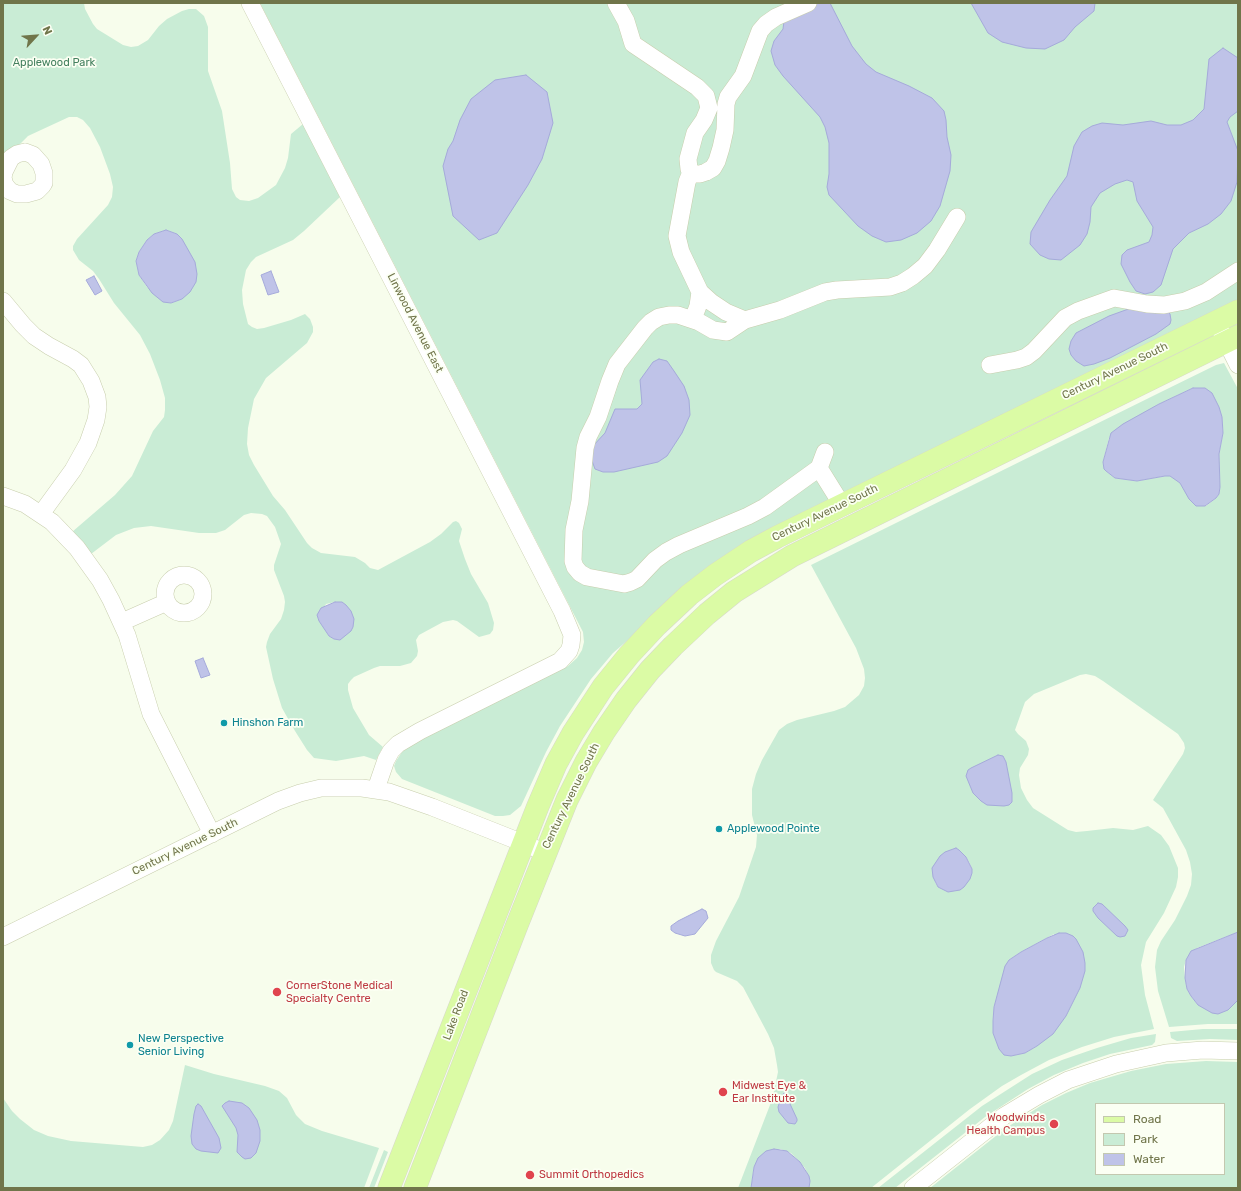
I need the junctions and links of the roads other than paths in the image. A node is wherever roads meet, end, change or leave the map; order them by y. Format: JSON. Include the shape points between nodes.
{"nodes":[{"id":1,"x":250,"y":3,"type":"edge"},
{"id":2,"x":616,"y":3,"type":"edge"},
{"id":3,"x":808,"y":3,"type":"edge"},
{"id":4,"x":707,"y":98,"type":"junction"},
{"id":5,"x":726,"y":106,"type":"junction"},
{"id":6,"x":691,"y":172,"type":"junction"},
{"id":7,"x":957,"y":216,"type":"dead end"},
{"id":8,"x":1238,"y":271,"type":"edge"},
{"id":9,"x":700,"y":292,"type":"junction"},
{"id":10,"x":3,"y":301,"type":"edge"},
{"id":11,"x":1238,"y":311,"type":"edge"},
{"id":12,"x":693,"y":319,"type":"junction"},
{"id":13,"x":745,"y":320,"type":"junction"},
{"id":14,"x":1217,"y":321,"type":"junction"},
{"id":15,"x":1232,"y":339,"type":"edge"},
{"id":16,"x":1238,"y":364,"type":"edge"},
{"id":17,"x":990,"y":365,"type":"dead end"},
{"id":18,"x":825,"y":452,"type":"dead end"},
{"id":19,"x":819,"y":468,"type":"junction"},
{"id":20,"x":3,"y":496,"type":"edge"},
{"id":21,"x":842,"y":505,"type":"junction"},
{"id":22,"x":41,"y":514,"type":"junction"},
{"id":23,"x":167,"y":602,"type":"dead end"},
{"id":24,"x":122,"y":622,"type":"junction"},
{"id":25,"x":376,"y":789,"type":"junction"},
{"id":26,"x":212,"y":834,"type":"junction"},
{"id":27,"x":523,"y":843,"type":"junction"},
{"id":28,"x":546,"y":853,"type":"junction"},
{"id":29,"x":3,"y":937,"type":"edge"},
{"id":30,"x":1238,"y":1051,"type":"edge"},
{"id":31,"x":389,"y":1188,"type":"edge"},
{"id":32,"x":416,"y":1188,"type":"edge"},
{"id":33,"x":913,"y":1188,"type":"edge"}],
"edges":[{"from":1,"to":25,"type":"street","name":"Linwood Avenue East","via":[[571,631],[568,654],[558,662],[398,744],[386,760]]},
{"from":2,"to":4,"type":"street","via":[[626,21],[632,44],[697,86]]},
{"from":3,"to":5,"type":"street","via":[[779,15],[760,31],[748,65],[728,97]]},
{"from":4,"to":5,"type":"street"},
{"from":4,"to":6,"type":"street","via":[[707,114],[691,145],[688,165]]},
{"from":5,"to":6,"type":"street","via":[[725,130],[717,161],[713,168],[704,173]]},
{"from":6,"to":9,"type":"street","via":[[678,236],[681,252]]},
{"from":7,"to":13,"type":"street","via":[[925,266],[902,283],[890,287],[825,292],[780,310]]},
{"from":8,"to":17,"type":"street","via":[[1206,292],[1185,301],[1164,305],[1114,298],[1078,311],[1065,318],[1026,357]]},
{"from":9,"to":12,"type":"street"},
{"from":9,"to":13,"type":"street","via":[[726,312]]},
{"from":10,"to":22,"type":"street","via":[[34,336],[73,359],[90,377],[96,392],[97,414],[88,443],[73,470]]},
{"from":11,"to":14,"type":"main road","name":"Century Avenue South"},
{"from":12,"to":13,"type":"street","via":[[713,330],[726,332]]},
{"from":12,"to":19,"type":"street","via":[[678,315],[659,317],[645,328],[617,364],[585,448],[573,561],[580,573],[587,577],[624,584],[631,582],[655,560],[679,544],[765,507]]},
{"from":14,"to":15,"type":"street"},
{"from":14,"to":21,"type":"main road","name":"Century Avenue South"},
{"from":15,"to":16,"type":"street"},
{"from":15,"to":28,"type":"main road","name":"Century Avenue South","via":[[807,548],[734,592],[673,646],[626,700],[586,762],[567,800]]},
{"from":18,"to":19,"type":"street"},
{"from":19,"to":21,"type":"street"},
{"from":20,"to":22,"type":"street","via":[[21,502]]},
{"from":21,"to":27,"type":"main road","name":"Century Avenue South","via":[[771,540],[729,566],[689,595],[642,640],[603,687],[573,733],[546,786]]},
{"from":22,"to":24,"type":"street","via":[[60,530],[87,560]]},
{"from":23,"to":24,"type":"street"},
{"from":24,"to":26,"type":"street","via":[[150,711]]},
{"from":25,"to":26,"type":"street","name":"Century Avenue South","via":[[329,787],[307,790],[278,801]]},
{"from":25,"to":27,"type":"street","name":"Century Avenue South","via":[[405,797]]},
{"from":26,"to":29,"type":"street","name":"Century Avenue South"},
{"from":27,"to":28,"type":"street","name":"Century Avenue South"},
{"from":27,"to":31,"type":"main road","name":"Lake Road"},
{"from":28,"to":32,"type":"main road"},
{"from":30,"to":33,"type":"street","via":[[1203,1050],[1161,1054],[1116,1064],[1068,1080],[1039,1094],[1004,1116]]}]}
